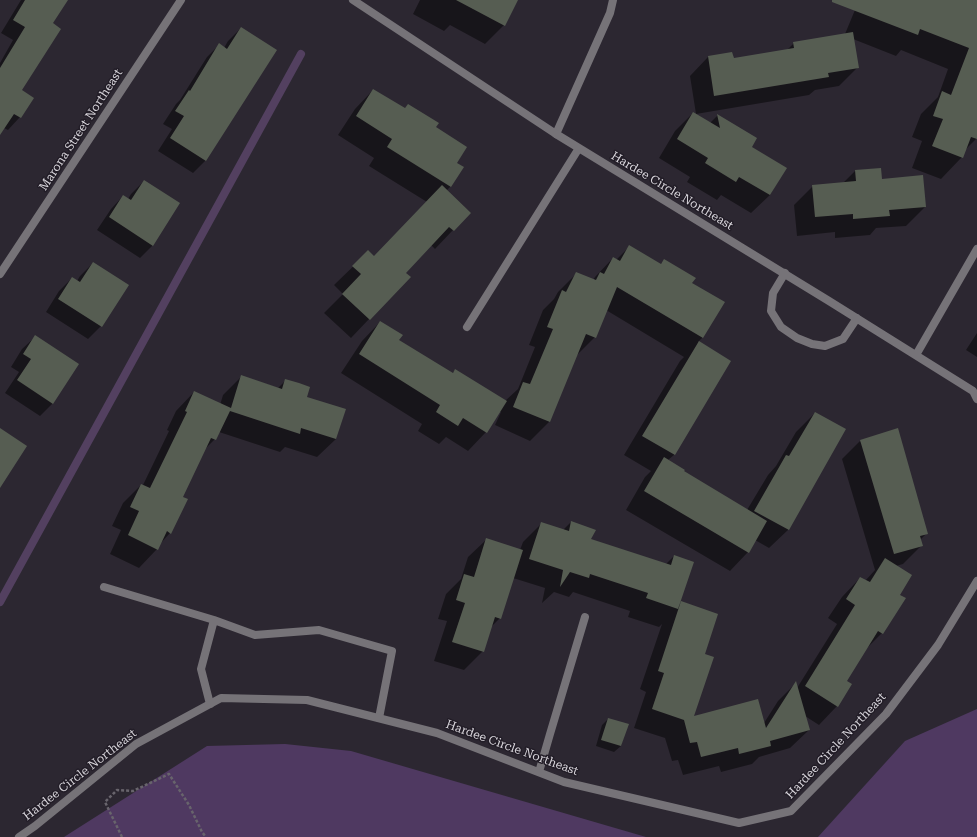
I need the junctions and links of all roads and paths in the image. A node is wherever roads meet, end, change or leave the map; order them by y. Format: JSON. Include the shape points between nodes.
{"nodes":[{"id":1,"x":181,"y":0,"type":"edge"},
{"id":2,"x":353,"y":0,"type":"edge"},
{"id":3,"x":613,"y":0,"type":"edge"},
{"id":4,"x":556,"y":134,"type":"junction"},
{"id":5,"x":579,"y":148,"type":"junction"},
{"id":6,"x":977,"y":249,"type":"edge"},
{"id":7,"x":0,"y":274,"type":"edge"},
{"id":8,"x":785,"y":274,"type":"junction"},
{"id":9,"x":857,"y":318,"type":"junction"},
{"id":10,"x":467,"y":327,"type":"dead end"},
{"id":11,"x":916,"y":355,"type":"junction"},
{"id":12,"x":977,"y":399,"type":"edge"},
{"id":13,"x":977,"y":581,"type":"edge"},
{"id":14,"x":104,"y":587,"type":"dead end"},
{"id":15,"x":585,"y":617,"type":"dead end"},
{"id":16,"x":214,"y":620,"type":"junction"},
{"id":17,"x":210,"y":704,"type":"junction"},
{"id":18,"x":379,"y":718,"type":"junction"},
{"id":19,"x":539,"y":772,"type":"junction"},
{"id":20,"x":19,"y":837,"type":"edge"},
{"id":21,"x":122,"y":837,"type":"edge"},
{"id":22,"x":206,"y":837,"type":"edge"}],
"edges":[{"from":1,"to":7,"type":"street","name":"Marona Street Northeast"},
{"from":2,"to":4,"type":"street","name":"Hardee Circle Northeast"},
{"from":3,"to":4,"type":"street","via":[[610,13]]},
{"from":4,"to":5,"type":"street","name":"Hardee Circle Northeast"},
{"from":5,"to":8,"type":"street","name":"Hardee Circle Northeast"},
{"from":5,"to":10,"type":"street"},
{"from":6,"to":11,"type":"street"},
{"from":8,"to":9,"type":"street","name":"Hardee Circle Northeast"},
{"from":8,"to":9,"type":"street","via":[[773,293],[771,311],[781,327],[797,338],[825,346],[843,339]]},
{"from":9,"to":11,"type":"street","name":"Hardee Circle Northeast"},
{"from":11,"to":12,"type":"street","name":"Hardee Circle Northeast","via":[[973,391]]},
{"from":13,"to":19,"type":"street","name":"Hardee Circle Northeast","via":[[938,645],[886,714],[791,811],[739,822],[564,782]]},
{"from":14,"to":16,"type":"street"},
{"from":15,"to":19,"type":"street"},
{"from":16,"to":17,"type":"street","via":[[201,669]]},
{"from":16,"to":18,"type":"street","via":[[255,635],[319,630],[392,651]]},
{"from":17,"to":18,"type":"street","name":"Hardee Circle Northeast","via":[[221,698],[307,700]]},
{"from":17,"to":20,"type":"street","name":"Hardee Circle Northeast","via":[[136,744]]},
{"from":18,"to":19,"type":"street","name":"Hardee Circle Northeast","via":[[437,733]]},
{"from":21,"to":22,"type":"path","via":[[105,802],[117,790],[133,791],[170,774]]}]}
